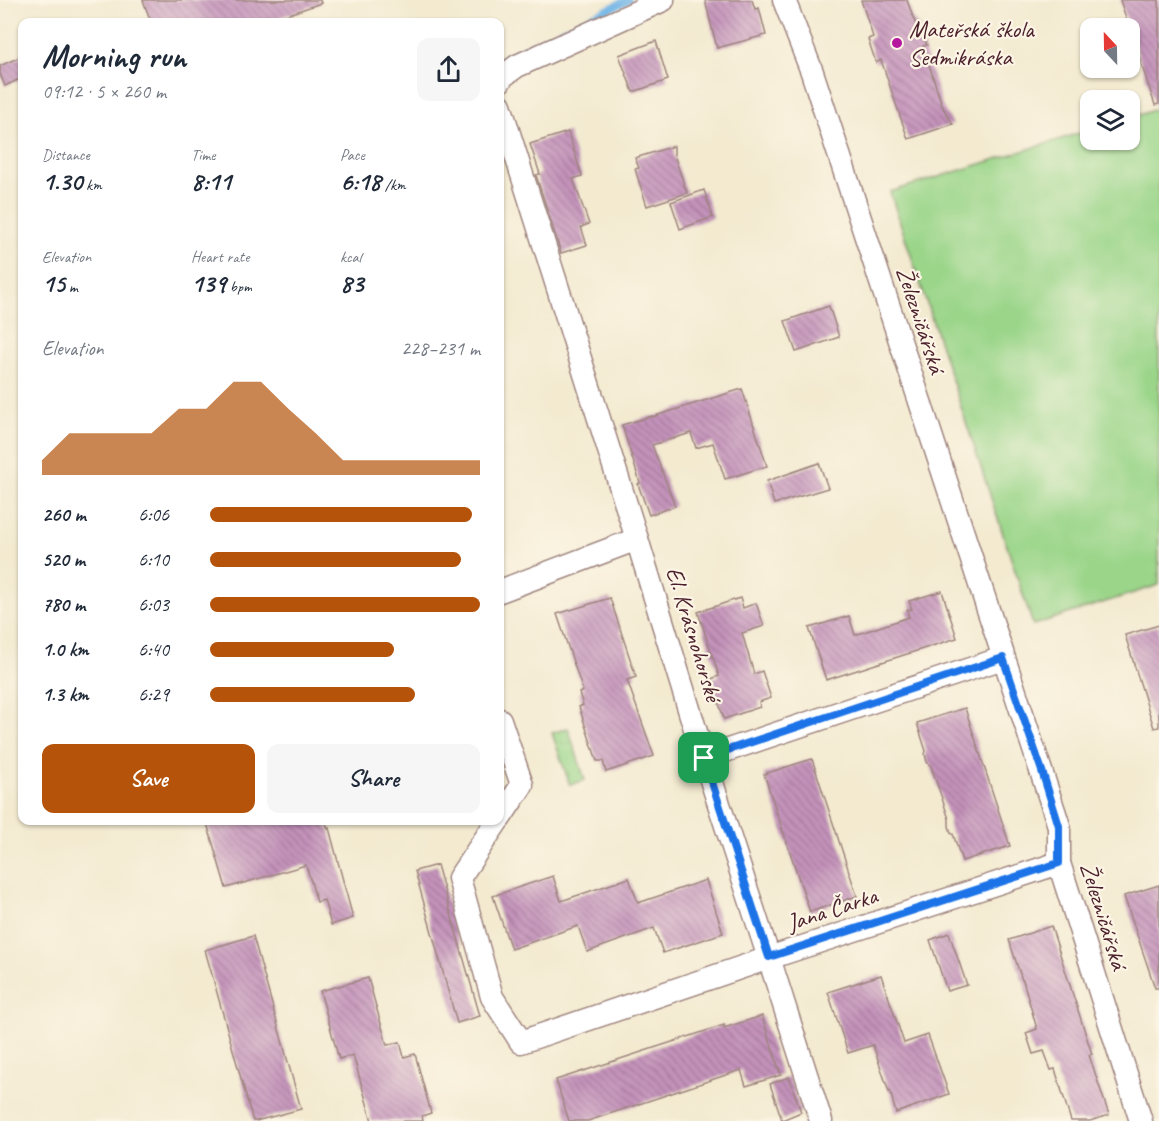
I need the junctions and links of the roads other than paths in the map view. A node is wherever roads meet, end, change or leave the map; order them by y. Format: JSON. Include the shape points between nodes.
{"nodes":[{"id":1,"x":663,"y":0,"type":"edge"},
{"id":2,"x":784,"y":0,"type":"edge"},
{"id":3,"x":504,"y":76,"type":"edge"},
{"id":4,"x":504,"y":118,"type":"edge"},
{"id":5,"x":637,"y":539,"type":"junction"},
{"id":6,"x":504,"y":589,"type":"edge"},
{"id":7,"x":1003,"y":658,"type":"junction"},
{"id":8,"x":504,"y":732,"type":"edge"},
{"id":9,"x":704,"y":758,"type":"junction"},
{"id":10,"x":504,"y":812,"type":"edge"},
{"id":11,"x":495,"y":825,"type":"edge"},
{"id":12,"x":1059,"y":863,"type":"junction"},
{"id":13,"x":769,"y":957,"type":"junction"},
{"id":14,"x":821,"y":1121,"type":"edge"},
{"id":15,"x":1141,"y":1121,"type":"edge"}],
"edges":[{"from":1,"to":3,"type":"street","via":[[517,66]]},
{"from":2,"to":7,"type":"street","name":"Železničářská","via":[[819,95]]},
{"from":4,"to":5,"type":"street","name":"El. Krásnohorské"},
{"from":5,"to":6,"type":"street"},
{"from":5,"to":9,"type":"street","name":"El. Krásnohorské"},
{"from":7,"to":9,"type":"street"},
{"from":7,"to":12,"type":"street","name":"Železničářská","via":[[1059,826]]},
{"from":8,"to":10,"type":"street","via":[[522,785]]},
{"from":9,"to":13,"type":"street","name":"El. Krásnohorské"},
{"from":11,"to":13,"type":"street","name":"Jana Čarka","via":[[459,878],[492,997],[521,1042]]},
{"from":12,"to":13,"type":"street","name":"Jana Čarka"},
{"from":12,"to":15,"type":"street","name":"Železničářská"},
{"from":13,"to":14,"type":"street","name":"El. Krásnohorské"}]}
